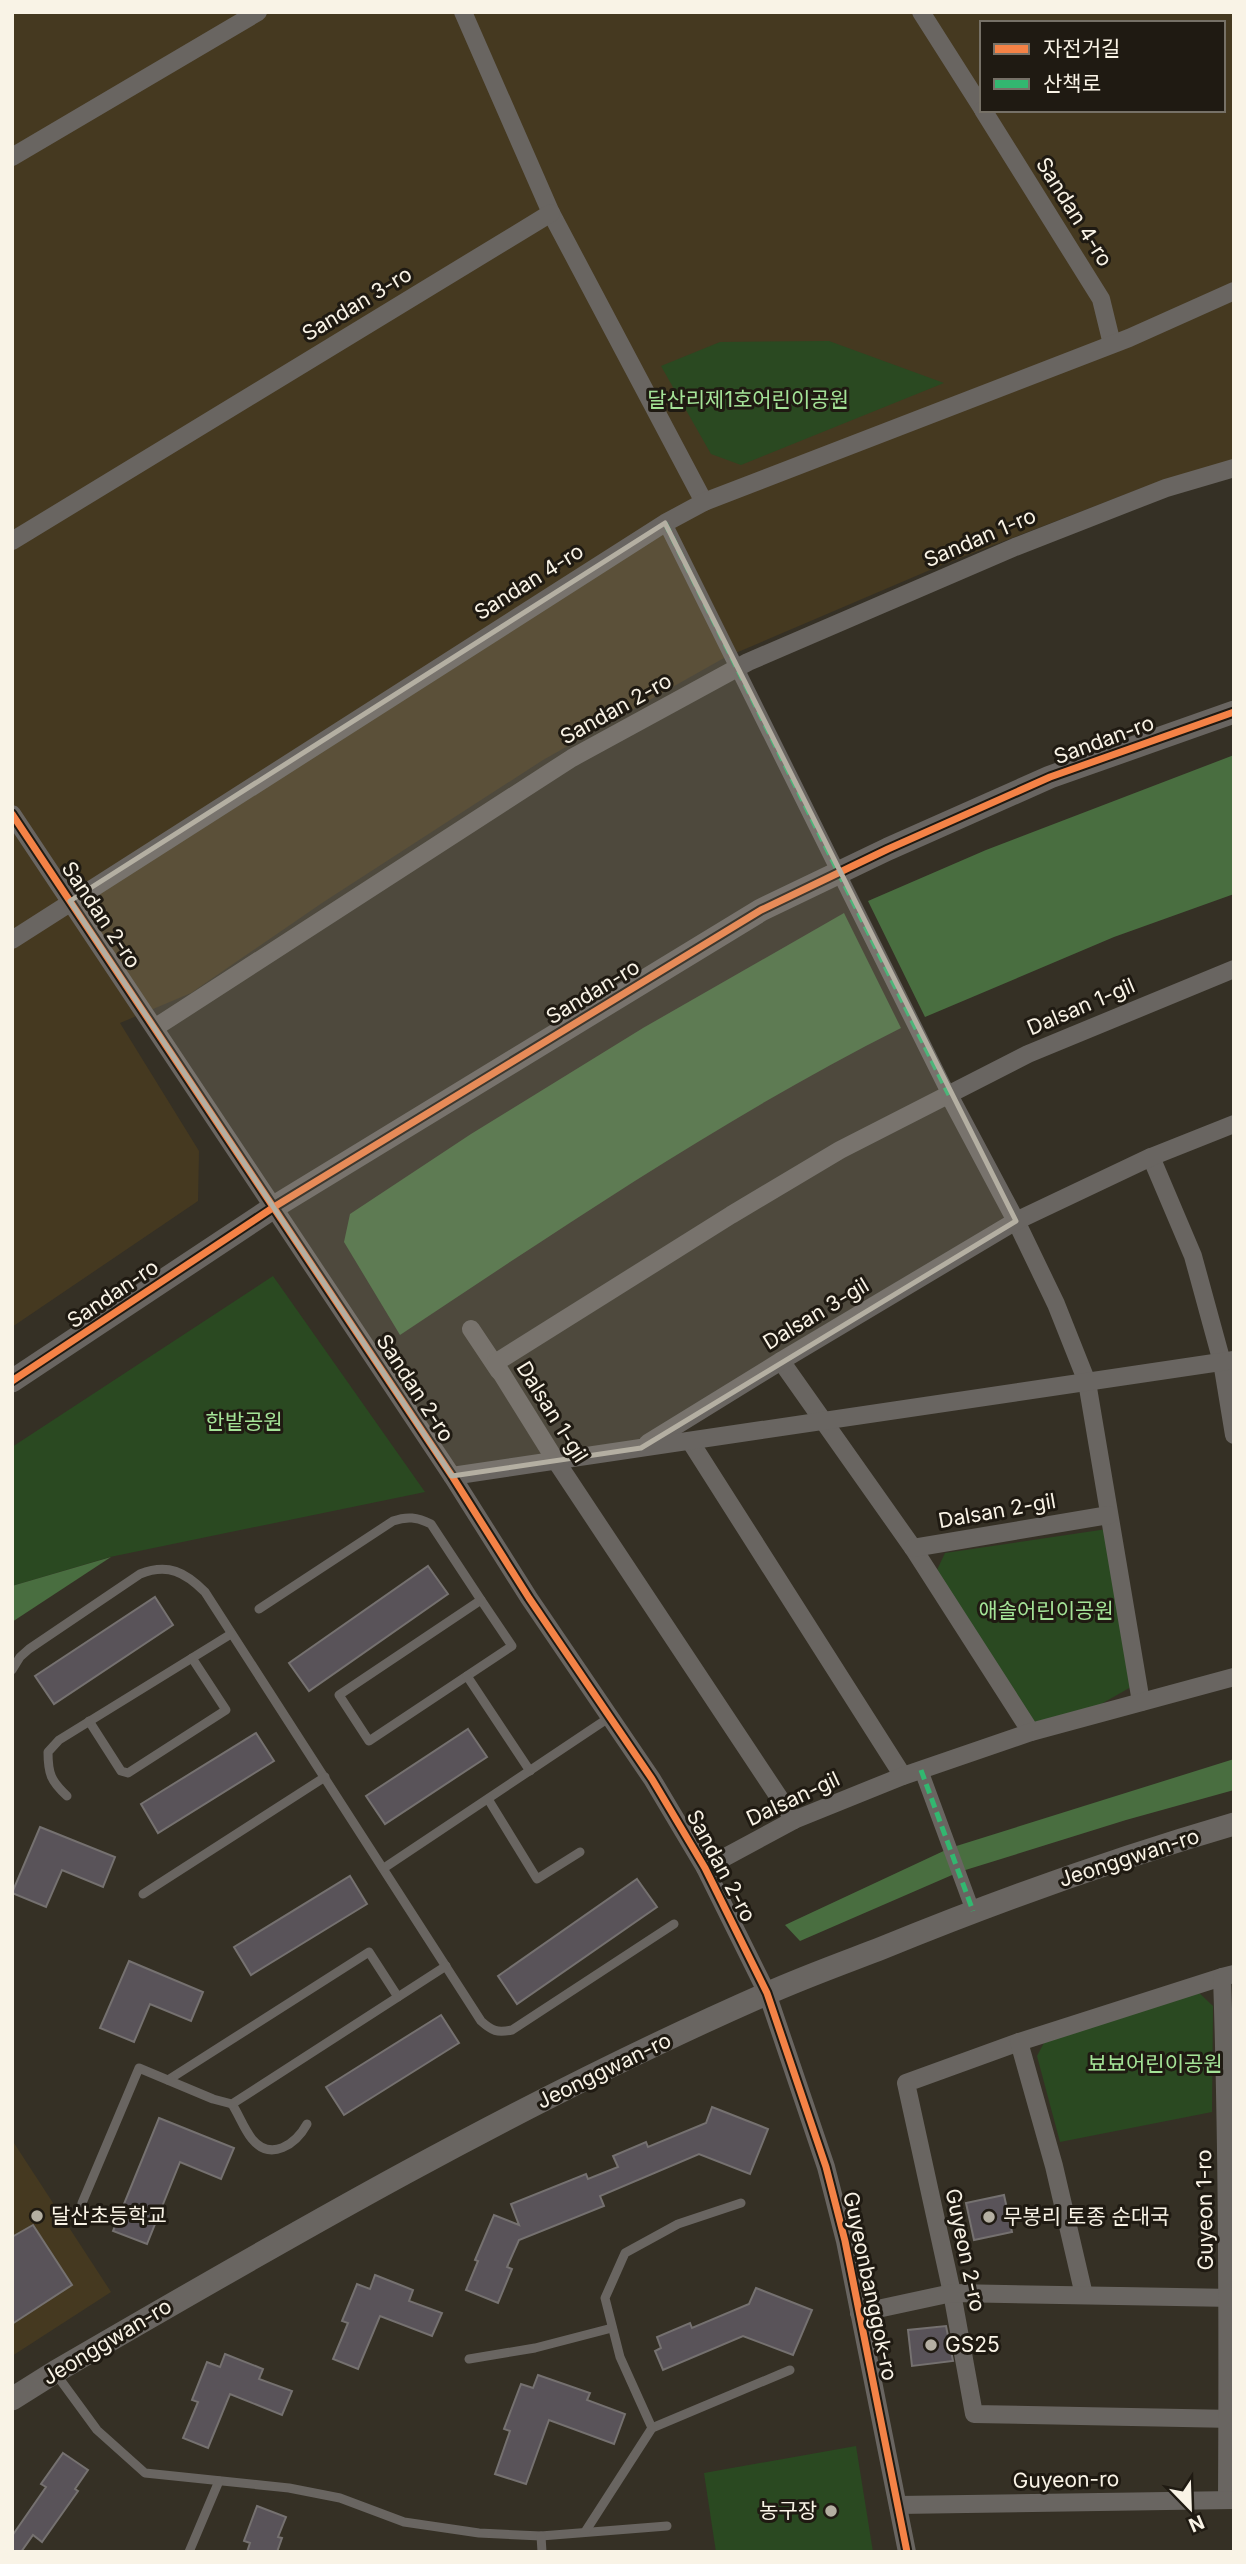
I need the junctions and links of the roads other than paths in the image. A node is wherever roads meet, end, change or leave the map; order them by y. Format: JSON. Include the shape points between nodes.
{"nodes":[{"id":1,"x":258,"y":12,"type":"edge"},
{"id":2,"x":463,"y":12,"type":"edge"},
{"id":3,"x":921,"y":12,"type":"edge"},
{"id":4,"x":980,"y":106,"type":"edge"},
{"id":5,"x":984,"y":112,"type":"edge"},
{"id":6,"x":12,"y":157,"type":"edge"},
{"id":7,"x":551,"y":213,"type":"junction"},
{"id":8,"x":1234,"y":292,"type":"edge"},
{"id":9,"x":1112,"y":344,"type":"junction"},
{"id":10,"x":1234,"y":468,"type":"edge"},
{"id":11,"x":704,"y":502,"type":"junction"},
{"id":12,"x":666,"y":523,"type":"junction"},
{"id":13,"x":12,"y":541,"type":"edge"},
{"id":14,"x":748,"y":662,"type":"joint"},
{"id":15,"x":1234,"y":712,"type":"edge"},
{"id":16,"x":12,"y":814,"type":"edge"},
{"id":17,"x":839,"y":872,"type":"junction"},
{"id":18,"x":71,"y":901,"type":"junction"},
{"id":19,"x":12,"y":940,"type":"edge"},
{"id":20,"x":1234,"y":969,"type":"edge"},
{"id":21,"x":156,"y":1027,"type":"junction"},
{"id":22,"x":949,"y":1095,"type":"junction"},
{"id":23,"x":1234,"y":1124,"type":"edge"},
{"id":24,"x":1151,"y":1157,"type":"junction"},
{"id":25,"x":274,"y":1207,"type":"junction"},
{"id":26,"x":1016,"y":1221,"type":"junction"},
{"id":27,"x":471,"y":1329,"type":"dead end"},
{"id":28,"x":781,"y":1360,"type":"junction"},
{"id":29,"x":1228,"y":1361,"type":"edge"},
{"id":30,"x":12,"y":1381,"type":"edge"},
{"id":31,"x":1087,"y":1382,"type":"junction"},
{"id":32,"x":507,"y":1383,"type":"junction"},
{"id":33,"x":822,"y":1421,"type":"junction"},
{"id":34,"x":1234,"y":1436,"type":"edge"},
{"id":35,"x":690,"y":1441,"type":"junction"},
{"id":36,"x":640,"y":1448,"type":"junction"},
{"id":37,"x":556,"y":1461,"type":"junction"},
{"id":38,"x":452,"y":1476,"type":"junction"},
{"id":39,"x":1109,"y":1515,"type":"junction"},
{"id":40,"x":913,"y":1548,"type":"junction"},
{"id":41,"x":481,"y":1600,"type":"junction"},
{"id":42,"x":259,"y":1609,"type":"dead end"},
{"id":43,"x":231,"y":1634,"type":"junction"},
{"id":44,"x":192,"y":1658,"type":"junction"},
{"id":45,"x":12,"y":1670,"type":"edge"},
{"id":46,"x":467,"y":1676,"type":"junction"},
{"id":47,"x":1234,"y":1677,"type":"edge"},
{"id":48,"x":1141,"y":1702,"type":"junction"},
{"id":49,"x":610,"y":1717,"type":"junction"},
{"id":50,"x":89,"y":1721,"type":"junction"},
{"id":51,"x":1031,"y":1732,"type":"junction"},
{"id":52,"x":921,"y":1770,"type":"junction"},
{"id":53,"x":530,"y":1771,"type":"junction"},
{"id":54,"x":903,"y":1776,"type":"junction"},
{"id":55,"x":325,"y":1777,"type":"junction"},
{"id":56,"x":67,"y":1796,"type":"dead end"},
{"id":57,"x":488,"y":1799,"type":"junction"},
{"id":58,"x":794,"y":1820,"type":"junction"},
{"id":59,"x":1234,"y":1824,"type":"edge"},
{"id":60,"x":580,"y":1852,"type":"dead end"},
{"id":61,"x":384,"y":1868,"type":"junction"},
{"id":62,"x":705,"y":1868,"type":"junction"},
{"id":63,"x":143,"y":1894,"type":"dead end"},
{"id":64,"x":973,"y":1911,"type":"junction"},
{"id":65,"x":674,"y":1924,"type":"dead end"},
{"id":66,"x":446,"y":1966,"type":"junction"},
{"id":67,"x":1228,"y":1976,"type":"edge"},
{"id":68,"x":767,"y":1993,"type":"junction"},
{"id":69,"x":398,"y":1997,"type":"junction"},
{"id":70,"x":1019,"y":2042,"type":"junction"},
{"id":71,"x":168,"y":2080,"type":"junction"},
{"id":72,"x":232,"y":2104,"type":"junction"},
{"id":73,"x":1227,"y":2122,"type":"joint"},
{"id":74,"x":307,"y":2124,"type":"dead end"},
{"id":75,"x":82,"y":2203,"type":"dead end"},
{"id":76,"x":741,"y":2203,"type":"dead end"},
{"id":77,"x":952,"y":2293,"type":"junction"},
{"id":78,"x":1084,"y":2295,"type":"junction"},
{"id":79,"x":1231,"y":2297,"type":"edge"},
{"id":80,"x":859,"y":2313,"type":"junction"},
{"id":81,"x":612,"y":2328,"type":"junction"},
{"id":82,"x":469,"y":2359,"type":"dead end"},
{"id":83,"x":790,"y":2370,"type":"dead end"},
{"id":84,"x":55,"y":2372,"type":"junction"},
{"id":85,"x":12,"y":2399,"type":"edge"},
{"id":86,"x":1231,"y":2419,"type":"edge"},
{"id":87,"x":653,"y":2428,"type":"junction"},
{"id":88,"x":219,"y":2481,"type":"junction"},
{"id":89,"x":1230,"y":2500,"type":"edge"},
{"id":90,"x":898,"y":2505,"type":"junction"},
{"id":91,"x":667,"y":2526,"type":"dead end"},
{"id":92,"x":584,"y":2532,"type":"junction"},
{"id":93,"x":541,"y":2536,"type":"junction"},
{"id":94,"x":189,"y":2552,"type":"edge"},
{"id":95,"x":542,"y":2552,"type":"edge"},
{"id":96,"x":907,"y":2552,"type":"edge"}],
"edges":[{"from":1,"to":6,"type":"street"},
{"from":2,"to":7,"type":"street"},
{"from":3,"to":4,"type":"street","name":"Sandan 4-ro"},
{"from":5,"to":9,"type":"street","name":"Sandan 4-ro","via":[[1101,299]]},
{"from":7,"to":11,"type":"street"},
{"from":7,"to":13,"type":"street","name":"Sandan 3-ro"},
{"from":8,"to":9,"type":"street","name":"Sandan 4-ro"},
{"from":9,"to":11,"type":"street","name":"Sandan 4-ro"},
{"from":10,"to":14,"type":"street","name":"Sandan 1-ro","via":[[1166,488],[1015,547]]},
{"from":11,"to":12,"type":"street","name":"Sandan 4-ro"},
{"from":12,"to":17,"type":"street"},
{"from":12,"to":18,"type":"street","name":"Sandan 4-ro"},
{"from":14,"to":21,"type":"street","name":"Sandan 2-ro","via":[[572,758]]},
{"from":15,"to":17,"type":"street","name":"Sandan-ro","via":[[1050,777]]},
{"from":16,"to":18,"type":"street","name":"Sandan 2-ro"},
{"from":17,"to":22,"type":"street"},
{"from":17,"to":25,"type":"street","name":"Sandan-ro","via":[[761,910]]},
{"from":18,"to":19,"type":"street","name":"Sandan 4-ro"},
{"from":18,"to":21,"type":"street","name":"Sandan 2-ro"},
{"from":20,"to":22,"type":"street","name":"Dalsan 1-gil","via":[[1028,1054]]},
{"from":21,"to":25,"type":"street","name":"Sandan 2-ro"},
{"from":22,"to":26,"type":"street"},
{"from":22,"to":32,"type":"street","name":"Dalsan 1-gil","via":[[829,1157],[495,1363]]},
{"from":23,"to":24,"type":"street","name":"Dalsan 3-gil"},
{"from":24,"to":26,"type":"street","name":"Dalsan 3-gil"},
{"from":24,"to":29,"type":"street","via":[[1193,1256]]},
{"from":25,"to":30,"type":"street","name":"Sandan-ro"},
{"from":25,"to":38,"type":"street","name":"Sandan 2-ro"},
{"from":26,"to":28,"type":"street","name":"Dalsan 3-gil"},
{"from":26,"to":31,"type":"street"},
{"from":27,"to":32,"type":"street"},
{"from":28,"to":33,"type":"street","name":"Dalsan 2-gil"},
{"from":28,"to":36,"type":"street","name":"Dalsan 3-gil"},
{"from":29,"to":31,"type":"street"},
{"from":29,"to":34,"type":"street"},
{"from":31,"to":33,"type":"street"},
{"from":31,"to":39,"type":"street"},
{"from":32,"to":37,"type":"street","name":"Dalsan 1-gil"},
{"from":33,"to":35,"type":"street"},
{"from":33,"to":40,"type":"street","name":"Dalsan 2-gil"},
{"from":35,"to":36,"type":"street"},
{"from":35,"to":54,"type":"street"},
{"from":36,"to":37,"type":"street"},
{"from":37,"to":38,"type":"street"},
{"from":37,"to":58,"type":"street","name":"Dalsan 1-gil"},
{"from":38,"to":49,"type":"street","name":"Sandan 2-ro"},
{"from":39,"to":40,"type":"street","name":"Dalsan 2-gil"},
{"from":39,"to":48,"type":"street"},
{"from":40,"to":51,"type":"street"},
{"from":41,"to":42,"type":"lane","via":[[431,1524],[404,1517]]},
{"from":41,"to":46,"type":"lane","via":[[512,1646]]},
{"from":41,"to":46,"type":"lane","via":[[339,1695],[369,1741]]},
{"from":43,"to":44,"type":"lane"},
{"from":43,"to":45,"type":"lane","via":[[194,1582],[184,1574],[155,1568],[29,1649]]},
{"from":43,"to":55,"type":"lane"},
{"from":44,"to":50,"type":"lane"},
{"from":44,"to":50,"type":"lane","via":[[226,1710],[128,1773],[121,1771]]},
{"from":46,"to":53,"type":"lane"},
{"from":47,"to":48,"type":"street","name":"Dalsan-gil"},
{"from":48,"to":51,"type":"street","name":"Dalsan-gil"},
{"from":49,"to":53,"type":"lane"},
{"from":49,"to":62,"type":"street","name":"Sandan 2-ro"},
{"from":50,"to":56,"type":"lane","via":[[48,1752],[53,1783]]},
{"from":51,"to":52,"type":"street","name":"Dalsan-gil"},
{"from":52,"to":54,"type":"street","name":"Dalsan-gil"},
{"from":52,"to":64,"type":"street"},
{"from":53,"to":57,"type":"lane"},
{"from":54,"to":58,"type":"street","name":"Dalsan-gil"},
{"from":55,"to":61,"type":"lane"},
{"from":55,"to":63,"type":"lane"},
{"from":57,"to":60,"type":"lane","via":[[537,1879]]},
{"from":57,"to":61,"type":"lane"},
{"from":58,"to":62,"type":"street","name":"Dalsan-gil"},
{"from":59,"to":64,"type":"street","name":"Jeonggwan-ro"},
{"from":61,"to":66,"type":"lane"},
{"from":62,"to":68,"type":"street","name":"Sandan 2-ro"},
{"from":64,"to":68,"type":"street","name":"Jeonggwan-ro"},
{"from":65,"to":66,"type":"lane","via":[[512,2030],[499,2033],[481,2021]]},
{"from":66,"to":69,"type":"lane"},
{"from":67,"to":70,"type":"street","name":"Guyeon 2-ro"},
{"from":67,"to":73,"type":"street","name":"Guyeon 2-ro"},
{"from":68,"to":80,"type":"street","name":"Guyeonbanggok-ro","via":[[826,2167]]},
{"from":68,"to":84,"type":"street","name":"Jeonggwan-ro","via":[[565,2089],[371,2190]]},
{"from":69,"to":71,"type":"lane","via":[[369,1952]]},
{"from":69,"to":72,"type":"lane"},
{"from":70,"to":77,"type":"street","name":"Guyeon 2-ro","via":[[906,2082]]},
{"from":70,"to":78,"type":"street","via":[[1055,2166]]},
{"from":71,"to":72,"type":"lane"},
{"from":71,"to":75,"type":"lane","via":[[139,2067]]},
{"from":72,"to":74,"type":"lane","via":[[253,2140],[270,2149],[291,2145]]},
{"from":73,"to":79,"type":"street","name":"Guyeon 1-ro"},
{"from":76,"to":81,"type":"lane","via":[[678,2224],[625,2253],[605,2298]]},
{"from":77,"to":78,"type":"street","name":"Guyeon 1-ro"},
{"from":77,"to":80,"type":"street","name":"Guyeon 1-ro"},
{"from":77,"to":86,"type":"street","name":"Guyeon 2-ro","via":[[974,2414]]},
{"from":78,"to":79,"type":"street","name":"Guyeon 1-ro"},
{"from":79,"to":86,"type":"street"},
{"from":80,"to":90,"type":"street","name":"Guyeonbanggok-ro"},
{"from":81,"to":82,"type":"lane"},
{"from":81,"to":87,"type":"lane","via":[[620,2357]]},
{"from":83,"to":87,"type":"lane"},
{"from":84,"to":85,"type":"street","name":"Jeonggwan-ro"},
{"from":84,"to":88,"type":"lane","via":[[97,2430],[145,2473]]},
{"from":86,"to":89,"type":"street"},
{"from":87,"to":92,"type":"lane"},
{"from":88,"to":93,"type":"lane","via":[[340,2498],[404,2522]]},
{"from":88,"to":94,"type":"lane"},
{"from":89,"to":90,"type":"street","name":"Guyeon-ro"},
{"from":90,"to":96,"type":"street","name":"Guyeonbanggok-ro"},
{"from":91,"to":92,"type":"lane"},
{"from":92,"to":93,"type":"lane"},
{"from":93,"to":95,"type":"lane"}]}
